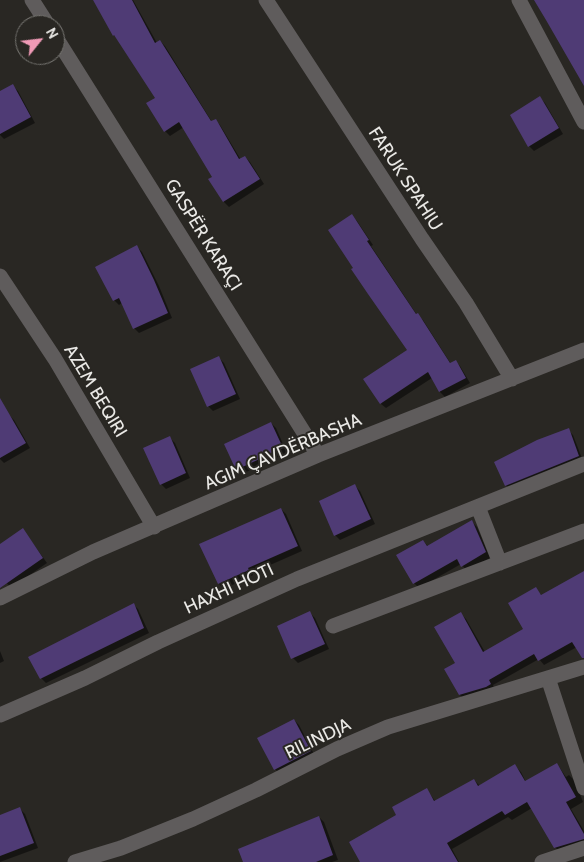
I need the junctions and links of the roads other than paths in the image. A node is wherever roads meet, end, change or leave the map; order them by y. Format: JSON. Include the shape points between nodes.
{"nodes":[{"id":1,"x":32,"y":0,"type":"edge"},
{"id":2,"x":266,"y":0,"type":"edge"},
{"id":3,"x":519,"y":0,"type":"edge"},
{"id":4,"x":42,"y":15,"type":"edge"},
{"id":5,"x":65,"y":52,"type":"edge"},
{"id":6,"x":584,"y":122,"type":"edge"},
{"id":7,"x":0,"y":276,"type":"edge"},
{"id":8,"x":584,"y":350,"type":"edge"},
{"id":9,"x":512,"y":379,"type":"junction"},
{"id":10,"x":318,"y":455,"type":"junction"},
{"id":11,"x":584,"y":464,"type":"edge"},
{"id":12,"x":478,"y":507,"type":"junction"},
{"id":13,"x":154,"y":527,"type":"junction"},
{"id":14,"x":584,"y":531,"type":"edge"},
{"id":15,"x":500,"y":562,"type":"junction"},
{"id":16,"x":0,"y":598,"type":"edge"},
{"id":17,"x":333,"y":626,"type":"dead end"},
{"id":18,"x":584,"y":667,"type":"edge"},
{"id":19,"x":548,"y":678,"type":"junction"},
{"id":20,"x":0,"y":715,"type":"edge"},
{"id":21,"x":584,"y":788,"type":"edge"},
{"id":22,"x":584,"y":848,"type":"edge"},
{"id":23,"x":85,"y":860,"type":"edge"},
{"id":24,"x":542,"y":862,"type":"edge"}],
"edges":[{"from":1,"to":4,"type":"street"},
{"from":2,"to":9,"type":"street","name":"FARUK SPAHIU","via":[[466,303]]},
{"from":3,"to":6,"type":"street"},
{"from":5,"to":10,"type":"street","name":"GASPËR KARAÇI"},
{"from":7,"to":13,"type":"street","name":"AZEM BEQIRI","via":[[54,358]]},
{"from":8,"to":9,"type":"street","name":"AGIM ÇAVDËRBASHA"},
{"from":9,"to":10,"type":"street","name":"AGIM ÇAVDËRBASHA"},
{"from":10,"to":13,"type":"street","name":"AGIM ÇAVDËRBASHA"},
{"from":11,"to":12,"type":"street","name":"HAXHI HOTI"},
{"from":12,"to":15,"type":"street"},
{"from":12,"to":20,"type":"street","name":"HAXHI HOTI","via":[[297,579]]},
{"from":13,"to":16,"type":"street","name":"AGIM ÇAVDËRBASHA","via":[[93,552]]},
{"from":14,"to":15,"type":"street"},
{"from":15,"to":17,"type":"street"},
{"from":18,"to":19,"type":"street","name":"RILINDJA"},
{"from":19,"to":21,"type":"street"},
{"from":19,"to":23,"type":"street","name":"RILINDJA","via":[[388,727],[193,819]]},
{"from":22,"to":24,"type":"street"}]}
